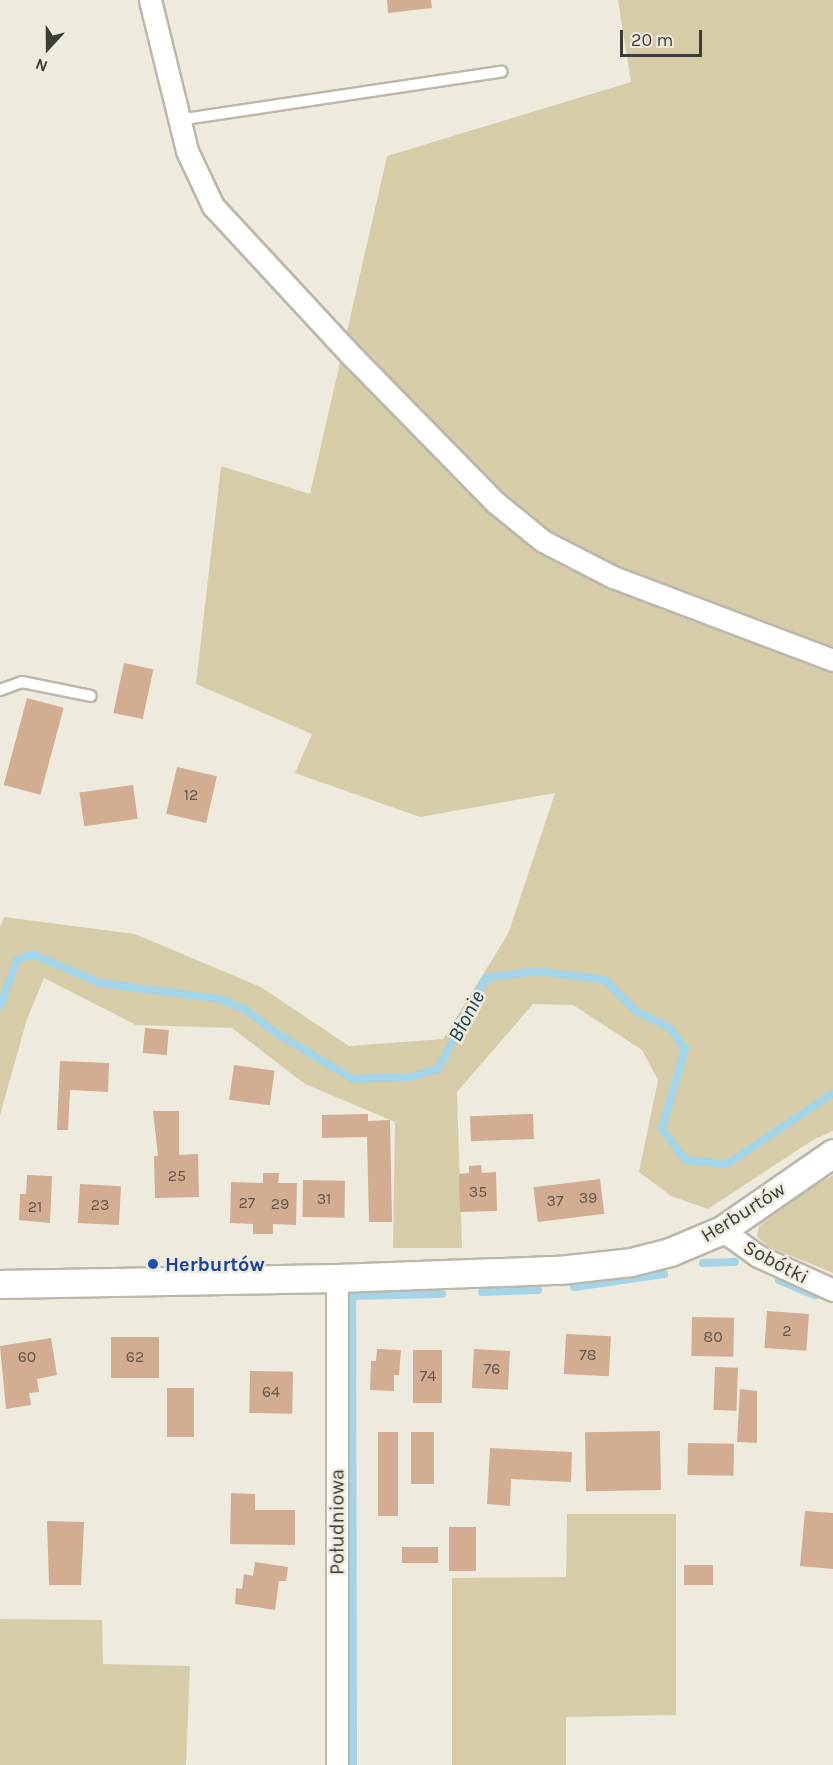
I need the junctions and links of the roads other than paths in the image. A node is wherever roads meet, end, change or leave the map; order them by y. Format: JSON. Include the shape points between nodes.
{"nodes":[{"id":1,"x":150,"y":0,"type":"edge"},
{"id":2,"x":501,"y":72,"type":"dead end"},
{"id":3,"x":178,"y":120,"type":"junction"},
{"id":4,"x":833,"y":660,"type":"edge"},
{"id":5,"x":0,"y":690,"type":"edge"},
{"id":6,"x":91,"y":696,"type":"dead end"},
{"id":7,"x":833,"y":1153,"type":"edge"},
{"id":8,"x":722,"y":1230,"type":"junction"},
{"id":9,"x":337,"y":1278,"type":"junction"},
{"id":10,"x":0,"y":1284,"type":"edge"},
{"id":11,"x":833,"y":1290,"type":"edge"},
{"id":12,"x":337,"y":1765,"type":"edge"}],
"edges":[{"from":1,"to":3,"type":"street"},
{"from":2,"to":3,"type":"lane"},
{"from":3,"to":4,"type":"street","via":[[197,180],[213,206],[495,502],[543,541],[613,577]]},
{"from":5,"to":6,"type":"lane","via":[[22,682]]},
{"from":7,"to":8,"type":"street","name":"Herburtów"},
{"from":8,"to":9,"type":"street","name":"Herburtów","via":[[670,1252],[631,1262],[559,1270]]},
{"from":8,"to":11,"type":"street","name":"Sobótki","via":[[758,1256]]},
{"from":9,"to":10,"type":"street","name":"Herburtów"},
{"from":9,"to":12,"type":"street","name":"Południowa"}]}
